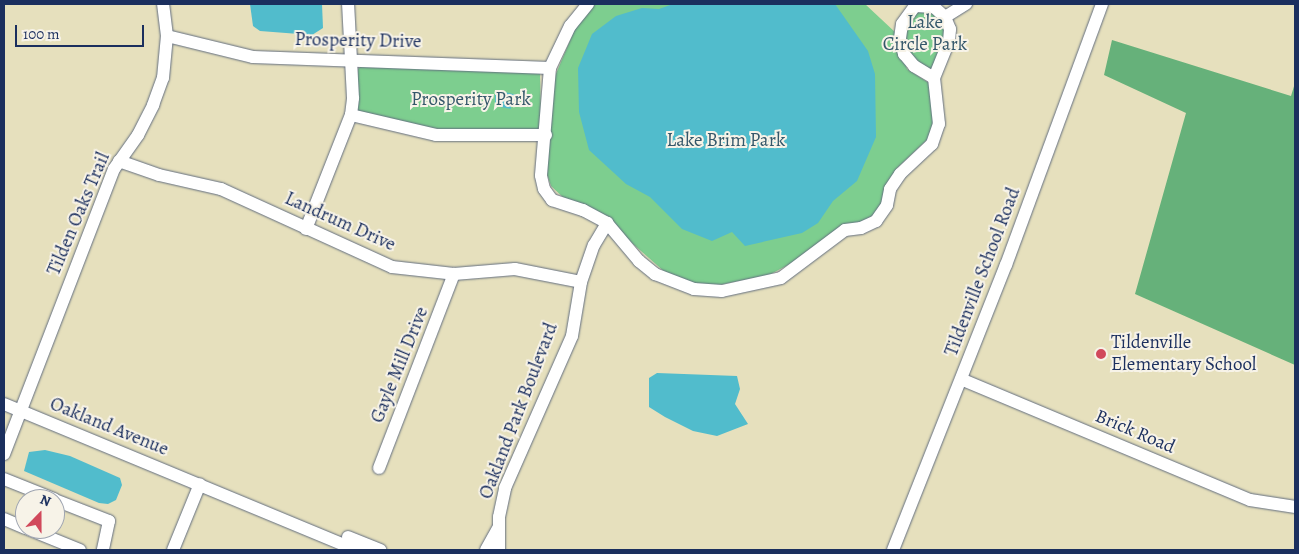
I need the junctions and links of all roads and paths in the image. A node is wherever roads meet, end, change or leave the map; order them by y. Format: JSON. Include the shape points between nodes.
{"nodes":[{"id":1,"x":163,"y":4,"type":"edge"},
{"id":2,"x":348,"y":4,"type":"edge"},
{"id":3,"x":588,"y":4,"type":"edge"},
{"id":4,"x":966,"y":4,"type":"edge"},
{"id":5,"x":1101,"y":6,"type":"edge"},
{"id":6,"x":946,"y":17,"type":"junction"},
{"id":7,"x":166,"y":36,"type":"junction"},
{"id":8,"x":350,"y":59,"type":"junction"},
{"id":9,"x":550,"y":68,"type":"junction"},
{"id":10,"x":934,"y":78,"type":"junction"},
{"id":11,"x":351,"y":115,"type":"junction"},
{"id":12,"x":546,"y":135,"type":"junction"},
{"id":13,"x":119,"y":161,"type":"junction"},
{"id":14,"x":607,"y":223,"type":"junction"},
{"id":15,"x":306,"y":229,"type":"junction"},
{"id":16,"x":454,"y":274,"type":"junction"},
{"id":17,"x":581,"y":282,"type":"junction"},
{"id":18,"x":963,"y":380,"type":"junction"},
{"id":19,"x":4,"y":404,"type":"edge"},
{"id":20,"x":21,"y":411,"type":"junction"},
{"id":21,"x":4,"y":454,"type":"edge"},
{"id":22,"x":379,"y":468,"type":"dead end"},
{"id":23,"x":4,"y":479,"type":"edge"},
{"id":24,"x":200,"y":484,"type":"junction"},
{"id":25,"x":29,"y":489,"type":"edge"},
{"id":26,"x":65,"y":503,"type":"edge"},
{"id":27,"x":1295,"y":508,"type":"edge"},
{"id":28,"x":498,"y":528,"type":"junction"},
{"id":29,"x":53,"y":539,"type":"edge"},
{"id":30,"x":80,"y":550,"type":"edge"},
{"id":31,"x":103,"y":550,"type":"edge"},
{"id":32,"x":173,"y":550,"type":"edge"},
{"id":33,"x":357,"y":550,"type":"edge"},
{"id":34,"x":380,"y":550,"type":"edge"},
{"id":35,"x":486,"y":550,"type":"edge"},
{"id":36,"x":499,"y":550,"type":"edge"},
{"id":37,"x":893,"y":550,"type":"edge"}],
"edges":[{"from":1,"to":7,"type":"street","name":"Tilden Oaks Trail"},
{"from":2,"to":8,"type":"street"},
{"from":3,"to":9,"type":"street","via":[[570,26]]},
{"from":4,"to":6,"type":"street"},
{"from":5,"to":18,"type":"street","name":"Tildenville School Road"},
{"from":6,"to":10,"type":"street","via":[[949,41]]},
{"from":6,"to":10,"type":"street","via":[[934,7],[925,5],[912,9],[902,24],[900,39],[904,54],[926,76]]},
{"from":7,"to":8,"type":"street","name":"Prosperity Drive","via":[[254,57]]},
{"from":7,"to":13,"type":"street","name":"Tilden Oaks Trail","via":[[163,78],[153,105],[138,135]]},
{"from":8,"to":9,"type":"street","name":"Prosperity Drive"},
{"from":8,"to":11,"type":"street"},
{"from":9,"to":12,"type":"street"},
{"from":10,"to":14,"type":"street","via":[[939,112],[932,144],[900,174],[890,189],[887,205],[876,221],[861,228],[845,230],[781,278],[722,291],[672,283],[639,261]]},
{"from":11,"to":12,"type":"street","via":[[436,134]]},
{"from":11,"to":15,"type":"street"},
{"from":12,"to":14,"type":"street","via":[[541,176],[544,190],[552,200],[584,210]]},
{"from":13,"to":15,"type":"street","name":"Landrum Drive","via":[[158,175],[221,189]]},
{"from":13,"to":20,"type":"street","name":"Tilden Oaks Trail"},
{"from":14,"to":17,"type":"street","name":"Oakland Park Boulevard","via":[[594,244]]},
{"from":15,"to":16,"type":"street","name":"Landrum Drive","via":[[392,268]]},
{"from":16,"to":17,"type":"street","name":"Landrum Drive","via":[[515,269]]},
{"from":16,"to":22,"type":"street","name":"Gayle Mill Drive"},
{"from":17,"to":28,"type":"street","name":"Oakland Park Boulevard","via":[[572,336],[505,488]]},
{"from":18,"to":27,"type":"street","name":"Brick Road","via":[[1250,500]]},
{"from":18,"to":37,"type":"street","name":"Tildenville School Road"},
{"from":19,"to":20,"type":"street","name":"Oakland Avenue"},
{"from":20,"to":21,"type":"street","name":"Tilden Oaks Trail"},
{"from":20,"to":24,"type":"street","name":"Oakland Avenue"},
{"from":23,"to":25,"type":"street"},
{"from":24,"to":32,"type":"street"},
{"from":24,"to":33,"type":"street","name":"Oakland Avenue"},
{"from":24,"to":34,"type":"street","name":"Oakland Avenue","via":[[229,489]]},
{"from":26,"to":31,"type":"street","via":[[109,521]]},
{"from":28,"to":35,"type":"street","name":"Oakland Park Boulevard"},
{"from":28,"to":36,"type":"street","name":"Oakland Park Boulevard","via":[[501,536]]},
{"from":29,"to":30,"type":"street"}]}
